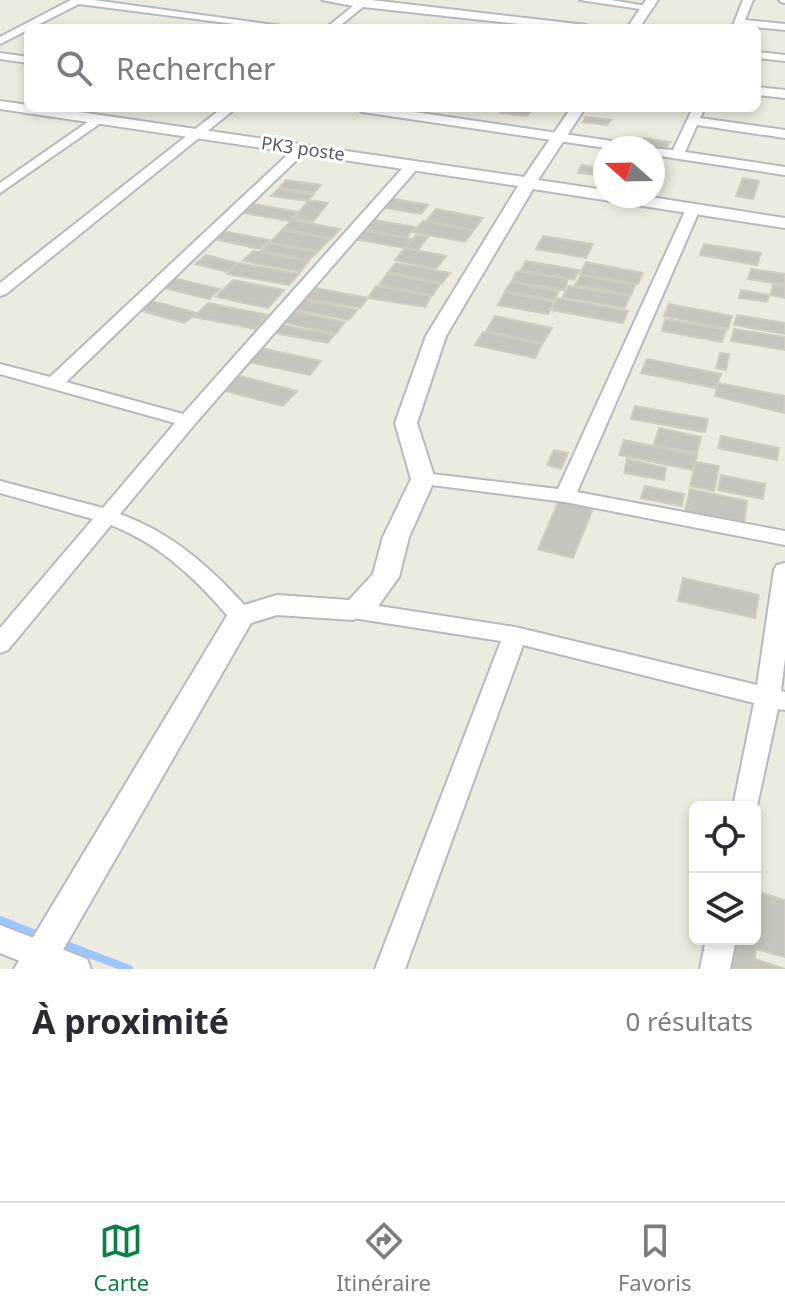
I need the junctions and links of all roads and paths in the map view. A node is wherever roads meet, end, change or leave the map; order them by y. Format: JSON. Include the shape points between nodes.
{"nodes":[{"id":1,"x":327,"y":0,"type":"edge"},
{"id":2,"x":585,"y":0,"type":"edge"},
{"id":3,"x":748,"y":0,"type":"edge"},
{"id":4,"x":78,"y":1,"type":"edge"},
{"id":5,"x":364,"y":2,"type":"edge"},
{"id":6,"x":650,"y":3,"type":"edge"},
{"id":7,"x":35,"y":24,"type":"edge"},
{"id":8,"x":259,"y":24,"type":"edge"},
{"id":9,"x":336,"y":24,"type":"edge"},
{"id":10,"x":552,"y":24,"type":"edge"},
{"id":11,"x":636,"y":24,"type":"edge"},
{"id":12,"x":738,"y":24,"type":"edge"},
{"id":13,"x":761,"y":26,"type":"edge"},
{"id":14,"x":785,"y":27,"type":"edge"},
{"id":15,"x":24,"y":30,"type":"edge"},
{"id":16,"x":0,"y":41,"type":"edge"},
{"id":17,"x":761,"y":55,"type":"edge"},
{"id":18,"x":0,"y":56,"type":"edge"},
{"id":19,"x":785,"y":58,"type":"edge"},
{"id":20,"x":24,"y":59,"type":"edge"},
{"id":21,"x":761,"y":91,"type":"edge"},
{"id":22,"x":785,"y":94,"type":"edge"},
{"id":23,"x":2,"y":108,"type":"edge"},
{"id":24,"x":24,"y":111,"type":"edge"},
{"id":25,"x":34,"y":112,"type":"edge"},
{"id":26,"x":225,"y":112,"type":"edge"},
{"id":27,"x":389,"y":112,"type":"edge"},
{"id":28,"x":575,"y":112,"type":"edge"},
{"id":29,"x":697,"y":112,"type":"edge"},
{"id":30,"x":99,"y":120,"type":"junction"},
{"id":31,"x":692,"y":121,"type":"junction"},
{"id":32,"x":785,"y":134,"type":"edge"},
{"id":33,"x":196,"y":135,"type":"junction"},
{"id":34,"x":559,"y":137,"type":"junction"},
{"id":35,"x":593,"y":142,"type":"edge"},
{"id":36,"x":303,"y":148,"type":"junction"},
{"id":37,"x":665,"y":153,"type":"edge"},
{"id":38,"x":677,"y":155,"type":"junction"},
{"id":39,"x":413,"y":165,"type":"junction"},
{"id":40,"x":785,"y":171,"type":"edge"},
{"id":41,"x":528,"y":183,"type":"junction"},
{"id":42,"x":0,"y":189,"type":"edge"},
{"id":43,"x":593,"y":193,"type":"edge"},
{"id":44,"x":665,"y":205,"type":"edge"},
{"id":45,"x":693,"y":209,"type":"junction"},
{"id":46,"x":785,"y":223,"type":"edge"},
{"id":47,"x":0,"y":291,"type":"edge"},
{"id":48,"x":0,"y":369,"type":"edge"},
{"id":49,"x":53,"y":384,"type":"junction"},
{"id":50,"x":187,"y":421,"type":"junction"},
{"id":51,"x":423,"y":479,"type":"junction"},
{"id":52,"x":0,"y":487,"type":"edge"},
{"id":53,"x":565,"y":496,"type":"junction"},
{"id":54,"x":108,"y":517,"type":"junction"},
{"id":55,"x":785,"y":538,"type":"edge"},
{"id":56,"x":785,"y":570,"type":"edge"},
{"id":57,"x":353,"y":610,"type":"junction"},
{"id":58,"x":241,"y":616,"type":"junction"},
{"id":59,"x":515,"y":635,"type":"junction"},
{"id":60,"x":0,"y":644,"type":"edge"},
{"id":61,"x":776,"y":698,"type":"edge"},
{"id":62,"x":748,"y":801,"type":"edge"},
{"id":63,"x":0,"y":939,"type":"edge"},
{"id":64,"x":720,"y":945,"type":"edge"},
{"id":65,"x":36,"y":962,"type":"edge"},
{"id":66,"x":76,"y":969,"type":"edge"},
{"id":67,"x":390,"y":969,"type":"edge"},
{"id":68,"x":715,"y":969,"type":"edge"}],
"edges":[{"from":1,"to":5,"type":"street"},
{"from":2,"to":6,"type":"street"},
{"from":3,"to":12,"type":"street"},
{"from":4,"to":7,"type":"street"},
{"from":4,"to":8,"type":"street"},
{"from":5,"to":9,"type":"street"},
{"from":5,"to":10,"type":"street"},
{"from":6,"to":11,"type":"street"},
{"from":13,"to":14,"type":"street"},
{"from":15,"to":16,"type":"street"},
{"from":17,"to":19,"type":"street"},
{"from":18,"to":20,"type":"street"},
{"from":21,"to":22,"type":"street"},
{"from":23,"to":24,"type":"street","name":"PK3 poste"},
{"from":25,"to":30,"type":"street","name":"PK3 poste"},
{"from":26,"to":33,"type":"street"},
{"from":27,"to":34,"type":"street"},
{"from":28,"to":34,"type":"street"},
{"from":29,"to":31,"type":"street"},
{"from":30,"to":33,"type":"street","name":"PK3 poste"},
{"from":30,"to":42,"type":"street"},
{"from":31,"to":32,"type":"street"},
{"from":31,"to":38,"type":"street"},
{"from":33,"to":36,"type":"street","name":"PK3 poste"},
{"from":33,"to":47,"type":"street"},
{"from":34,"to":35,"type":"street"},
{"from":34,"to":41,"type":"street"},
{"from":36,"to":39,"type":"street","name":"PK3 poste"},
{"from":36,"to":49,"type":"street"},
{"from":37,"to":38,"type":"street"},
{"from":38,"to":40,"type":"street"},
{"from":39,"to":41,"type":"street","name":"PK3 poste"},
{"from":39,"to":50,"type":"street"},
{"from":41,"to":43,"type":"street","name":"PK3 poste"},
{"from":41,"to":51,"type":"street","via":[[436,336],[409,406],[408,436]]},
{"from":44,"to":45,"type":"street"},
{"from":45,"to":46,"type":"street"},
{"from":45,"to":53,"type":"street"},
{"from":48,"to":49,"type":"street"},
{"from":49,"to":50,"type":"street"},
{"from":50,"to":54,"type":"street"},
{"from":51,"to":53,"type":"street"},
{"from":51,"to":57,"type":"street","via":[[396,537],[386,577]]},
{"from":52,"to":54,"type":"street"},
{"from":53,"to":55,"type":"street"},
{"from":54,"to":58,"type":"street","via":[[145,532],[178,554]]},
{"from":54,"to":60,"type":"street"},
{"from":56,"to":61,"type":"street"},
{"from":57,"to":58,"type":"street","via":[[277,605]]},
{"from":57,"to":59,"type":"street"},
{"from":58,"to":65,"type":"street"},
{"from":59,"to":61,"type":"street"},
{"from":59,"to":67,"type":"street"},
{"from":61,"to":62,"type":"street"},
{"from":63,"to":65,"type":"street"},
{"from":64,"to":68,"type":"street"},
{"from":65,"to":66,"type":"street"}]}
